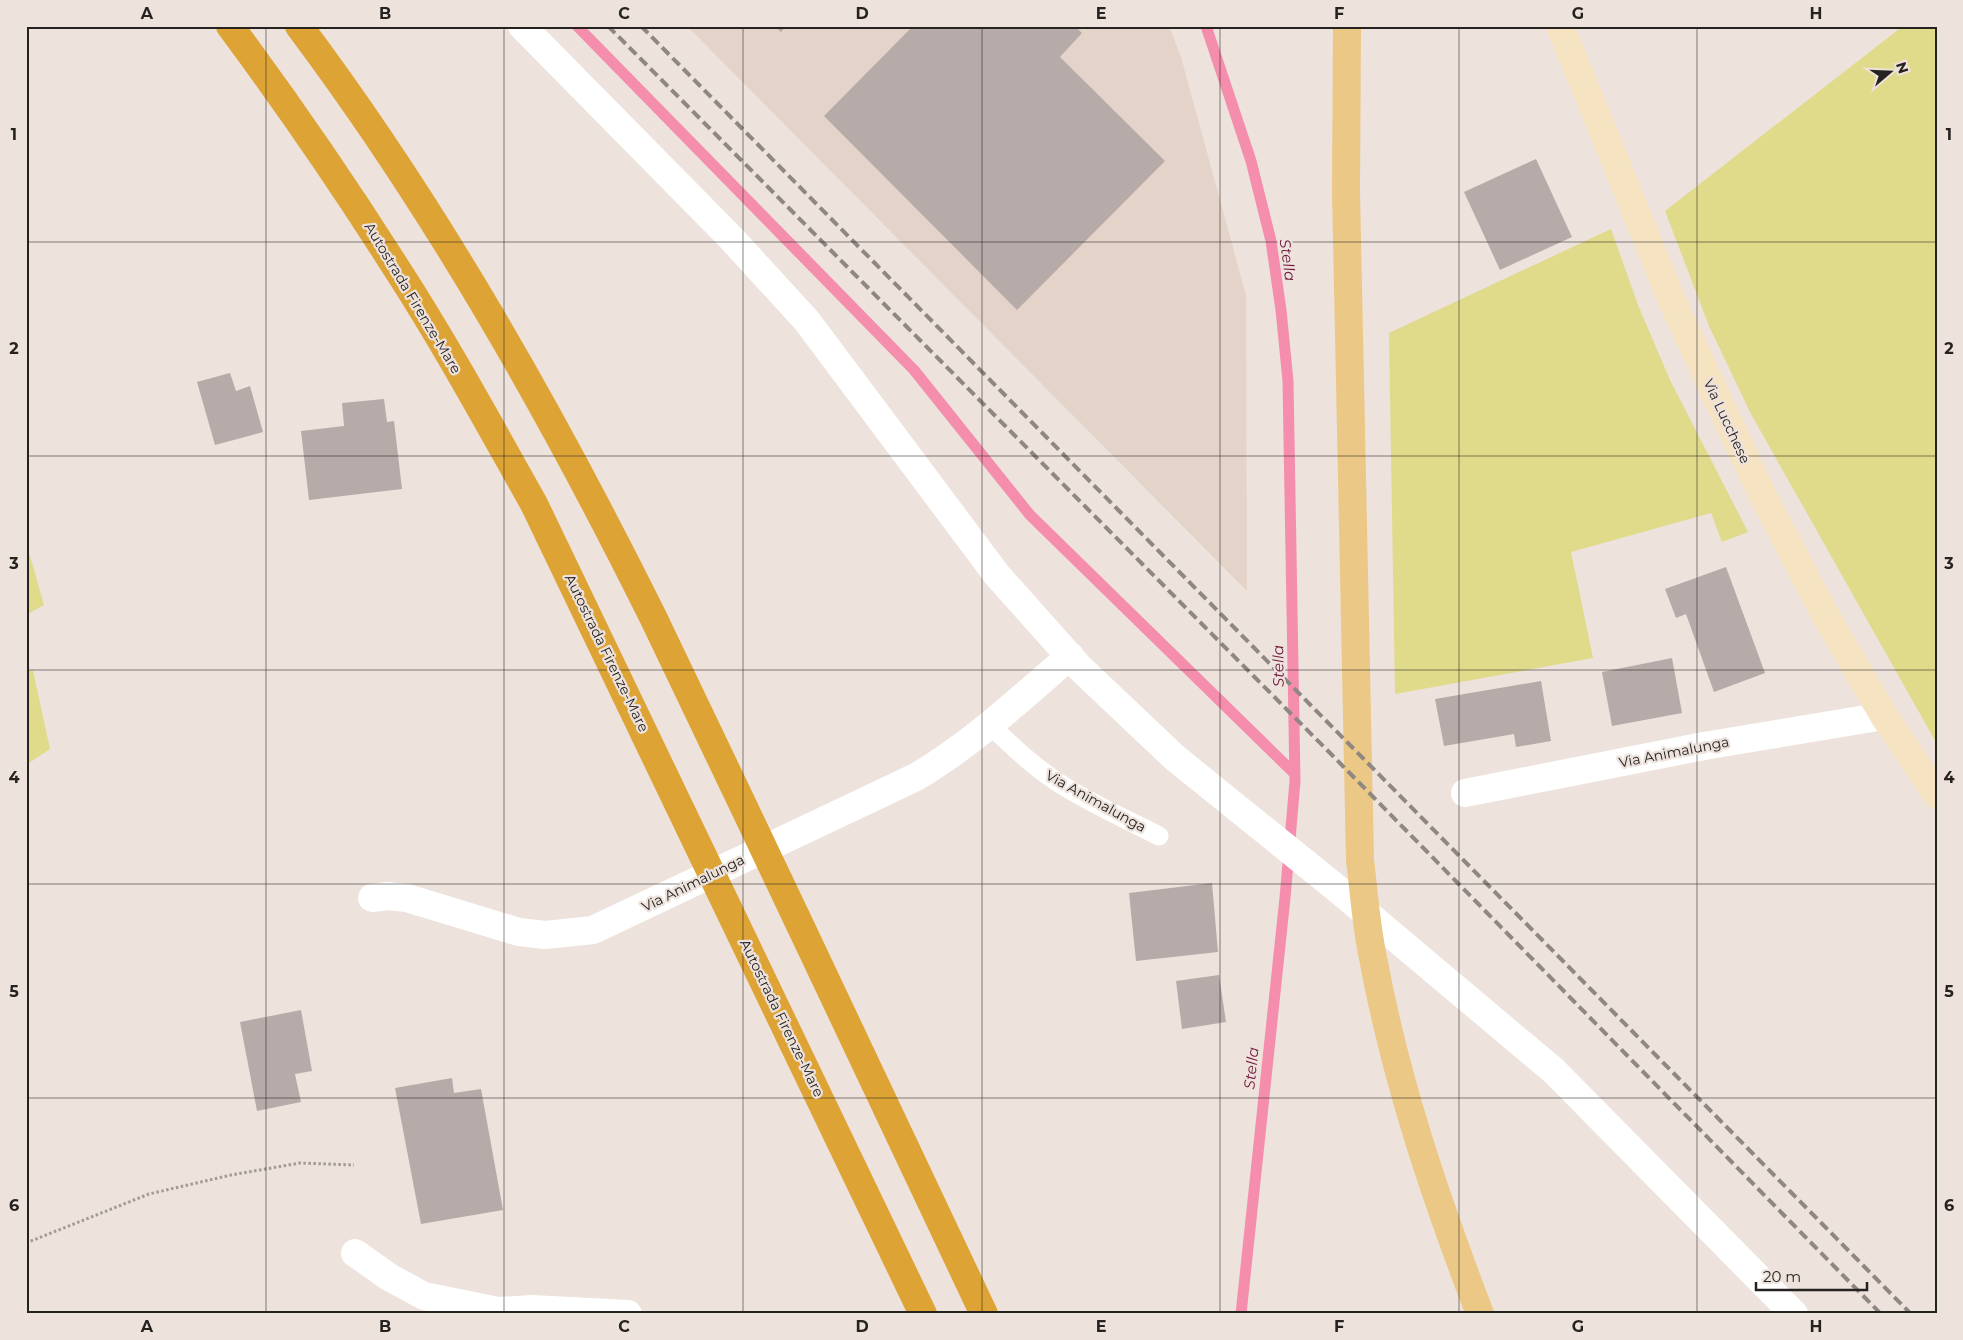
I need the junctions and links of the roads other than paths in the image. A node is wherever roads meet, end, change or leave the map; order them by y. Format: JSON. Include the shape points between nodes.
{"nodes":[{"id":1,"x":230,"y":26,"type":"edge"},
{"id":2,"x":299,"y":26,"type":"edge"},
{"id":3,"x":522,"y":26,"type":"edge"},
{"id":4,"x":1347,"y":26,"type":"edge"},
{"id":5,"x":1560,"y":26,"type":"edge"},
{"id":6,"x":1070,"y":656,"type":"junction"},
{"id":7,"x":1884,"y":716,"type":"junction"},
{"id":8,"x":990,"y":725,"type":"junction"},
{"id":9,"x":1465,"y":793,"type":"dead end"},
{"id":10,"x":1937,"y":795,"type":"edge"},
{"id":11,"x":1158,"y":836,"type":"dead end"},
{"id":12,"x":372,"y":898,"type":"dead end"},
{"id":13,"x":355,"y":1253,"type":"dead end"},
{"id":14,"x":628,"y":1314,"type":"edge"},
{"id":15,"x":924,"y":1314,"type":"edge"},
{"id":16,"x":984,"y":1314,"type":"edge"},
{"id":17,"x":1480,"y":1314,"type":"edge"},
{"id":18,"x":1794,"y":1314,"type":"edge"}],
"edges":[{"from":1,"to":15,"type":"highway","name":"Autostrada Firenze-Mare","via":[[296,117],[396,266],[534,504]]},
{"from":2,"to":16,"type":"highway","via":[[403,174],[470,282],[586,486],[653,617]]},
{"from":3,"to":6,"type":"street","via":[[731,238],[807,321],[997,575]]},
{"from":4,"to":17,"type":"main road","via":[[1346,191],[1360,860],[1372,956],[1391,1045],[1421,1150]]},
{"from":5,"to":7,"type":"street","name":"Via Lucchese","via":[[1673,303],[1707,377],[1761,492],[1823,611]]},
{"from":6,"to":8,"type":"street","name":"Via Animalunga"},
{"from":6,"to":18,"type":"street","via":[[1174,757],[1554,1071]]},
{"from":7,"to":9,"type":"street","name":"Via Animalunga","via":[[1704,746]]},
{"from":7,"to":10,"type":"street","name":"Via Lucchese"},
{"from":8,"to":11,"type":"lane","name":"Via Animalunga","via":[[1042,772]]},
{"from":8,"to":12,"type":"street","name":"Via Animalunga","via":[[935,765],[882,792],[607,924],[579,932],[545,936],[519,932],[407,898]]},
{"from":13,"to":14,"type":"street","via":[[424,1296],[498,1311],[532,1309]]}]}
